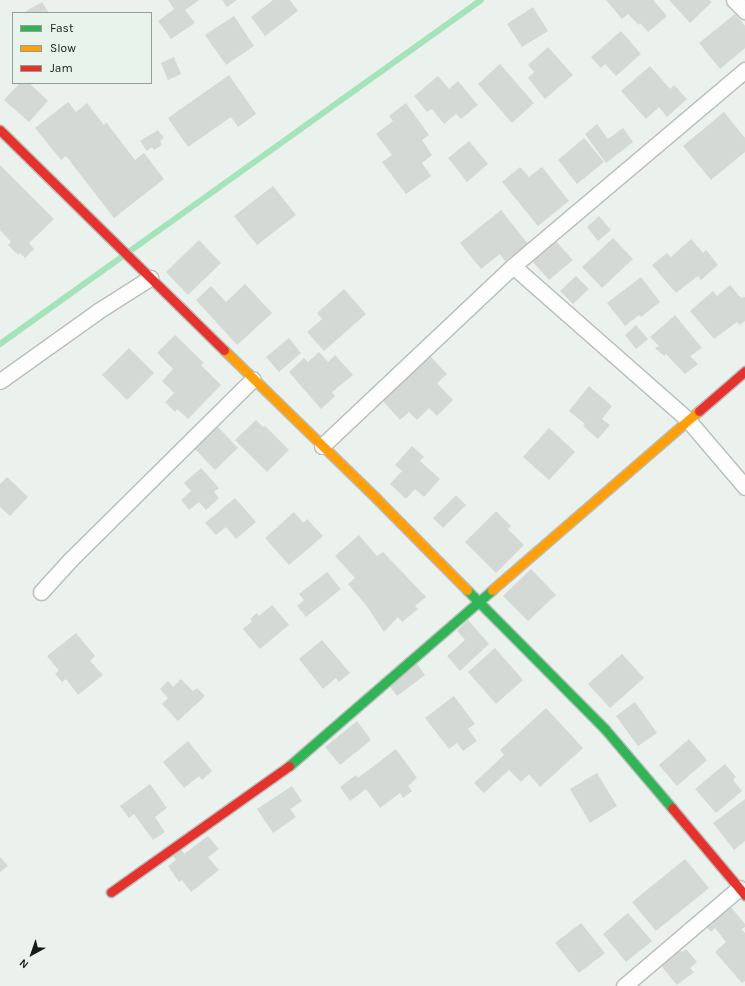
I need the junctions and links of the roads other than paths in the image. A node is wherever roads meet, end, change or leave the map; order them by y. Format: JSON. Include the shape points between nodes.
{"nodes":[{"id":1,"x":734,"y":0,"type":"edge"},
{"id":2,"x":745,"y":11,"type":"edge"},
{"id":3,"x":745,"y":70,"type":"edge"},
{"id":4,"x":0,"y":130,"type":"edge"},
{"id":5,"x":513,"y":266,"type":"junction"},
{"id":6,"x":147,"y":275,"type":"junction"},
{"id":7,"x":745,"y":371,"type":"edge"},
{"id":8,"x":253,"y":379,"type":"junction"},
{"id":9,"x":0,"y":381,"type":"edge"},
{"id":10,"x":688,"y":420,"type":"junction"},
{"id":11,"x":322,"y":446,"type":"junction"},
{"id":12,"x":745,"y":487,"type":"edge"},
{"id":13,"x":41,"y":592,"type":"dead end"},
{"id":14,"x":478,"y":601,"type":"junction"},
{"id":15,"x":742,"y":891,"type":"edge"},
{"id":16,"x":111,"y":892,"type":"dead end"},
{"id":17,"x":624,"y":986,"type":"edge"}],
"edges":[{"from":1,"to":2,"type":"street"},
{"from":3,"to":5,"type":"street"},
{"from":4,"to":6,"type":"street"},
{"from":5,"to":10,"type":"street"},
{"from":5,"to":11,"type":"street"},
{"from":6,"to":8,"type":"street"},
{"from":6,"to":9,"type":"street"},
{"from":7,"to":10,"type":"street"},
{"from":8,"to":11,"type":"street"},
{"from":8,"to":13,"type":"street","via":[[70,560]]},
{"from":10,"to":12,"type":"street"},
{"from":10,"to":14,"type":"street"},
{"from":11,"to":14,"type":"street"},
{"from":14,"to":15,"type":"street","via":[[605,730]]},
{"from":14,"to":16,"type":"street","via":[[286,769]]},
{"from":15,"to":17,"type":"street"}]}
